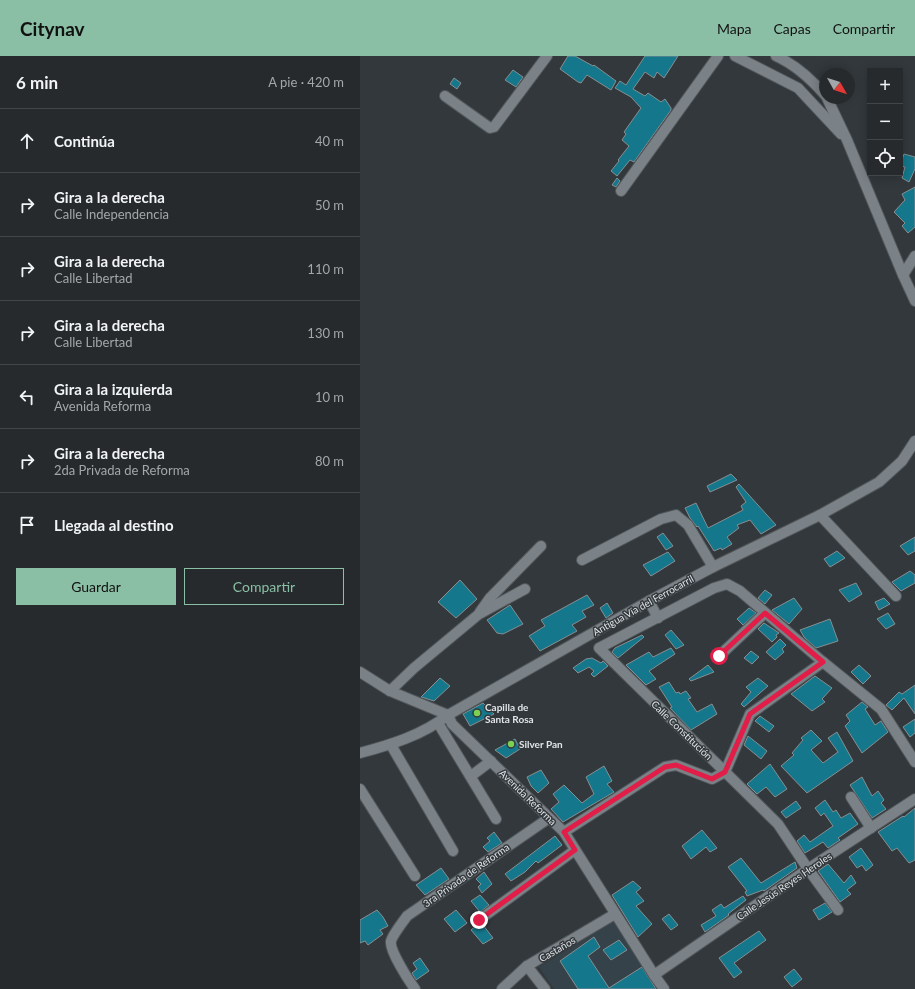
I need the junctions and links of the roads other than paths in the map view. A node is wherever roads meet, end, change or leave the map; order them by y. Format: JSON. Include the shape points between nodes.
{"nodes":[{"id":1,"x":547,"y":56,"type":"edge"},
{"id":2,"x":718,"y":56,"type":"edge"},
{"id":3,"x":735,"y":56,"type":"edge"},
{"id":4,"x":776,"y":56,"type":"edge"},
{"id":5,"x":819,"y":88,"type":"edge"},
{"id":6,"x":445,"y":96,"type":"dead end"},
{"id":7,"x":830,"y":104,"type":"edge"},
{"id":8,"x":847,"y":140,"type":"junction"},
{"id":9,"x":621,"y":192,"type":"dead end"},
{"id":10,"x":915,"y":256,"type":"edge"},
{"id":11,"x":903,"y":275,"type":"junction"},
{"id":12,"x":915,"y":301,"type":"edge"},
{"id":13,"x":915,"y":441,"type":"edge"},
{"id":14,"x":820,"y":515,"type":"junction"},
{"id":15,"x":541,"y":546,"type":"dead end"},
{"id":16,"x":582,"y":560,"type":"dead end"},
{"id":17,"x":713,"y":567,"type":"junction"},
{"id":18,"x":525,"y":589,"type":"dead end"},
{"id":19,"x":896,"y":596,"type":"dead end"},
{"id":20,"x":649,"y":601,"type":"junction"},
{"id":21,"x":765,"y":613,"type":"junction"},
{"id":22,"x":479,"y":614,"type":"junction"},
{"id":23,"x":658,"y":618,"type":"junction"},
{"id":24,"x":719,"y":656,"type":"dead end"},
{"id":25,"x":823,"y":662,"type":"junction"},
{"id":26,"x":360,"y":672,"type":"edge"},
{"id":27,"x":390,"y":690,"type":"junction"},
{"id":28,"x":448,"y":715,"type":"junction"},
{"id":29,"x":438,"y":723,"type":"junction"},
{"id":30,"x":391,"y":745,"type":"junction"},
{"id":31,"x":360,"y":754,"type":"edge"},
{"id":32,"x":491,"y":761,"type":"junction"},
{"id":33,"x":915,"y":762,"type":"edge"},
{"id":34,"x":725,"y":772,"type":"junction"},
{"id":35,"x":471,"y":776,"type":"junction"},
{"id":36,"x":360,"y":789,"type":"edge"},
{"id":37,"x":851,"y":797,"type":"dead end"},
{"id":38,"x":915,"y":799,"type":"edge"},
{"id":39,"x":549,"y":818,"type":"junction"},
{"id":40,"x":496,"y":819,"type":"dead end"},
{"id":41,"x":871,"y":828,"type":"junction"},
{"id":42,"x":564,"y":832,"type":"junction"},
{"id":43,"x":575,"y":850,"type":"junction"},
{"id":44,"x":453,"y":851,"type":"dead end"},
{"id":45,"x":808,"y":869,"type":"junction"},
{"id":46,"x":415,"y":876,"type":"dead end"},
{"id":47,"x":838,"y":910,"type":"dead end"},
{"id":48,"x":616,"y":914,"type":"junction"},
{"id":49,"x":479,"y":920,"type":"dead end"},
{"id":50,"x":527,"y":966,"type":"junction"},
{"id":51,"x":654,"y":975,"type":"junction"},
{"id":52,"x":415,"y":989,"type":"edge"},
{"id":53,"x":502,"y":989,"type":"edge"},
{"id":54,"x":545,"y":989,"type":"edge"},
{"id":55,"x":664,"y":989,"type":"edge"}],
"edges":[{"from":1,"to":6,"type":"street","via":[[494,127],[490,128]]},
{"from":2,"to":9,"type":"street"},
{"from":3,"to":8,"type":"street","via":[[798,88]]},
{"from":4,"to":5,"type":"street","via":[[812,80]]},
{"from":7,"to":8,"type":"street"},
{"from":8,"to":11,"type":"street"},
{"from":10,"to":11,"type":"street"},
{"from":11,"to":12,"type":"street"},
{"from":13,"to":14,"type":"street","name":"Antigua Vía del Ferrocarril","via":[[902,461],[879,482]]},
{"from":14,"to":17,"type":"street","name":"Antigua Vía del Ferrocarril"},
{"from":14,"to":19,"type":"street"},
{"from":15,"to":22,"type":"street","via":[[490,598]]},
{"from":16,"to":17,"type":"street","via":[[661,519],[676,515],[688,525]]},
{"from":17,"to":20,"type":"street","name":"Antigua Vía del Ferrocarril"},
{"from":18,"to":22,"type":"street"},
{"from":20,"to":23,"type":"street"},
{"from":20,"to":28,"type":"street","name":"Antigua Vía del Ferrocarril"},
{"from":21,"to":23,"type":"street","via":[[740,591],[727,584],[714,588]]},
{"from":21,"to":24,"type":"street"},
{"from":21,"to":25,"type":"street"},
{"from":22,"to":27,"type":"street"},
{"from":23,"to":34,"type":"street","name":"Calle Constitución","via":[[599,648]]},
{"from":25,"to":33,"type":"street","via":[[881,709]]},
{"from":25,"to":34,"type":"street","via":[[750,714]]},
{"from":26,"to":27,"type":"street"},
{"from":27,"to":28,"type":"street"},
{"from":28,"to":29,"type":"street","name":"Antigua Vía del Ferrocarril"},
{"from":28,"to":32,"type":"street","name":"Avenida Reforma","via":[[452,724]]},
{"from":29,"to":30,"type":"street","name":"Antigua Vía del Ferrocarril"},
{"from":29,"to":35,"type":"street"},
{"from":30,"to":31,"type":"street","name":"Antigua Vía del Ferrocarril"},
{"from":30,"to":44,"type":"street"},
{"from":32,"to":35,"type":"street"},
{"from":32,"to":39,"type":"street","name":"Avenida Reforma"},
{"from":34,"to":42,"type":"street","via":[[712,779],[676,765],[665,767]]},
{"from":34,"to":45,"type":"street","name":"Calle Constitución","via":[[778,824]]},
{"from":35,"to":40,"type":"street"},
{"from":36,"to":46,"type":"street"},
{"from":37,"to":41,"type":"street"},
{"from":38,"to":41,"type":"street","name":"Calle Jesús Reyes Heroles"},
{"from":39,"to":42,"type":"street","name":"Avenida Reforma"},
{"from":39,"to":52,"type":"street","name":"3ra Privada de Reforma","via":[[407,916],[392,941],[392,946],[404,974]]},
{"from":41,"to":45,"type":"street","name":"Calle Jesús Reyes Heroles"},
{"from":42,"to":43,"type":"street","name":"Avenida Reforma"},
{"from":43,"to":48,"type":"street","name":"Avenida Reforma"},
{"from":43,"to":49,"type":"street"},
{"from":45,"to":47,"type":"street","name":"Calle Constitución"},
{"from":45,"to":51,"type":"street","name":"Calle Jesús Reyes Heroles"},
{"from":48,"to":50,"type":"street","name":"Castaños"},
{"from":48,"to":51,"type":"street","name":"Avenida Reforma"},
{"from":50,"to":53,"type":"street","name":"Castaños"},
{"from":50,"to":54,"type":"street"},
{"from":51,"to":55,"type":"street","name":"Avenida Reforma"}]}
